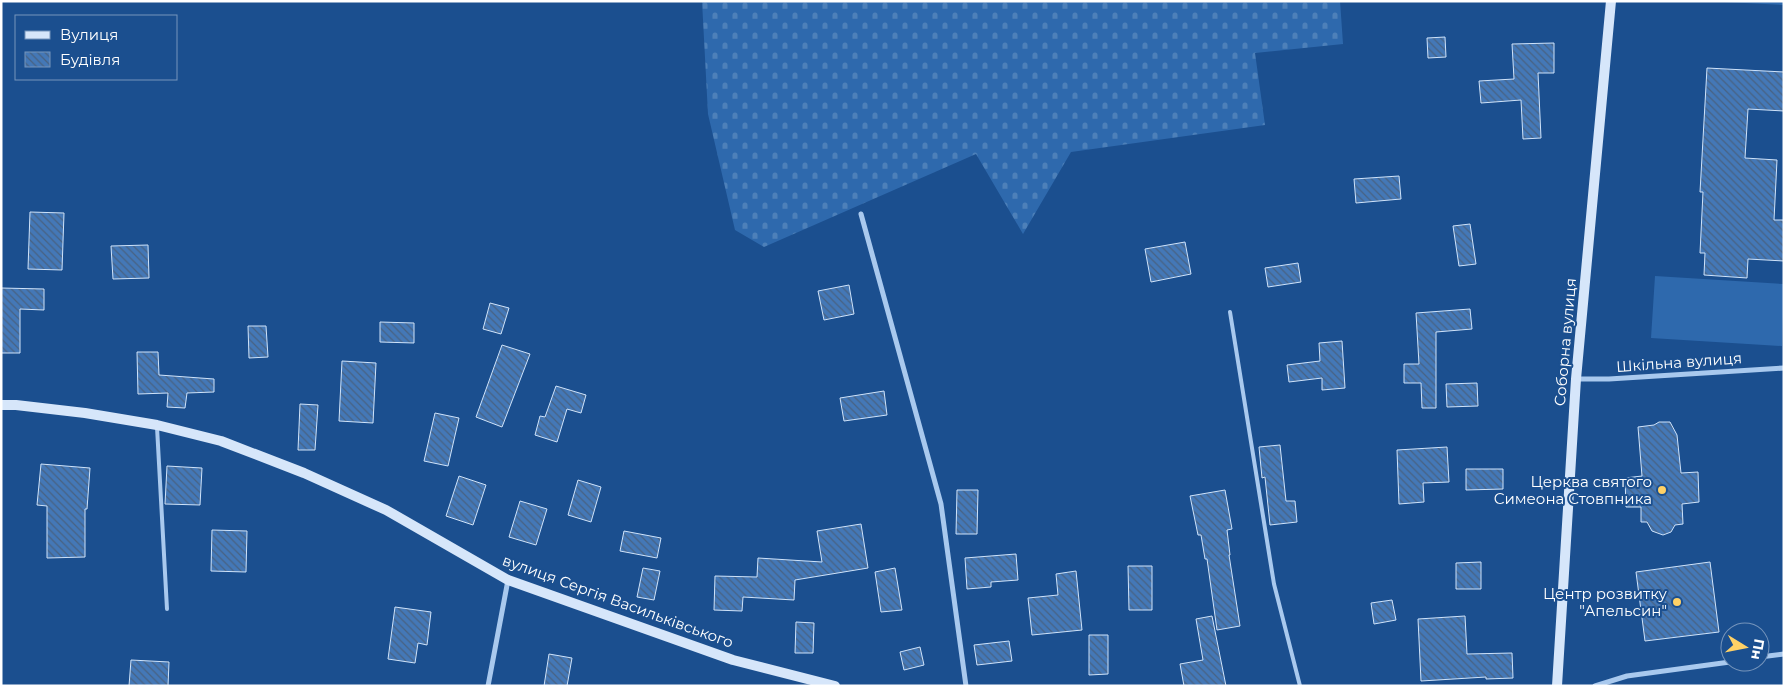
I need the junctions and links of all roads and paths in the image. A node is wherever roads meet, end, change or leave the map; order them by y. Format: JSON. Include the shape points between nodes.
{"nodes":[{"id":1,"x":1610,"y":1,"type":"edge"},
{"id":2,"x":861,"y":214,"type":"dead end"},
{"id":3,"x":1230,"y":312,"type":"dead end"},
{"id":4,"x":1784,"y":368,"type":"edge"},
{"id":5,"x":1576,"y":379,"type":"junction"},
{"id":6,"x":1,"y":406,"type":"edge"},
{"id":7,"x":157,"y":425,"type":"junction"},
{"id":8,"x":508,"y":580,"type":"junction"},
{"id":9,"x":167,"y":609,"type":"dead end"},
{"id":10,"x":1784,"y":654,"type":"edge"},
{"id":11,"x":1770,"y":656,"type":"edge"},
{"id":12,"x":1720,"y":663,"type":"edge"},
{"id":13,"x":488,"y":686,"type":"edge"},
{"id":14,"x":835,"y":686,"type":"edge"},
{"id":15,"x":966,"y":686,"type":"edge"},
{"id":16,"x":1300,"y":686,"type":"edge"},
{"id":17,"x":1556,"y":686,"type":"edge"},
{"id":18,"x":1595,"y":686,"type":"edge"}],
"edges":[{"from":1,"to":5,"type":"street","name":"Соборна вулиця"},
{"from":2,"to":15,"type":"street","via":[[941,504]]},
{"from":3,"to":16,"type":"lane","via":[[1274,584]]},
{"from":4,"to":5,"type":"street","name":"Шкільна вулиця"},
{"from":5,"to":17,"type":"street","name":"Соборна вулиця"},
{"from":6,"to":7,"type":"street","name":"вулиця Сергія Васильківського","via":[[85,413]]},
{"from":7,"to":8,"type":"street","name":"вулиця Сергія Васильківського","via":[[221,441],[304,473],[386,510]]},
{"from":7,"to":9,"type":"lane"},
{"from":8,"to":13,"type":"street"},
{"from":8,"to":14,"type":"street","name":"вулиця Сергія Васильківського","via":[[733,660]]},
{"from":10,"to":11,"type":"street"},
{"from":12,"to":18,"type":"street","via":[[1627,676]]}]}
